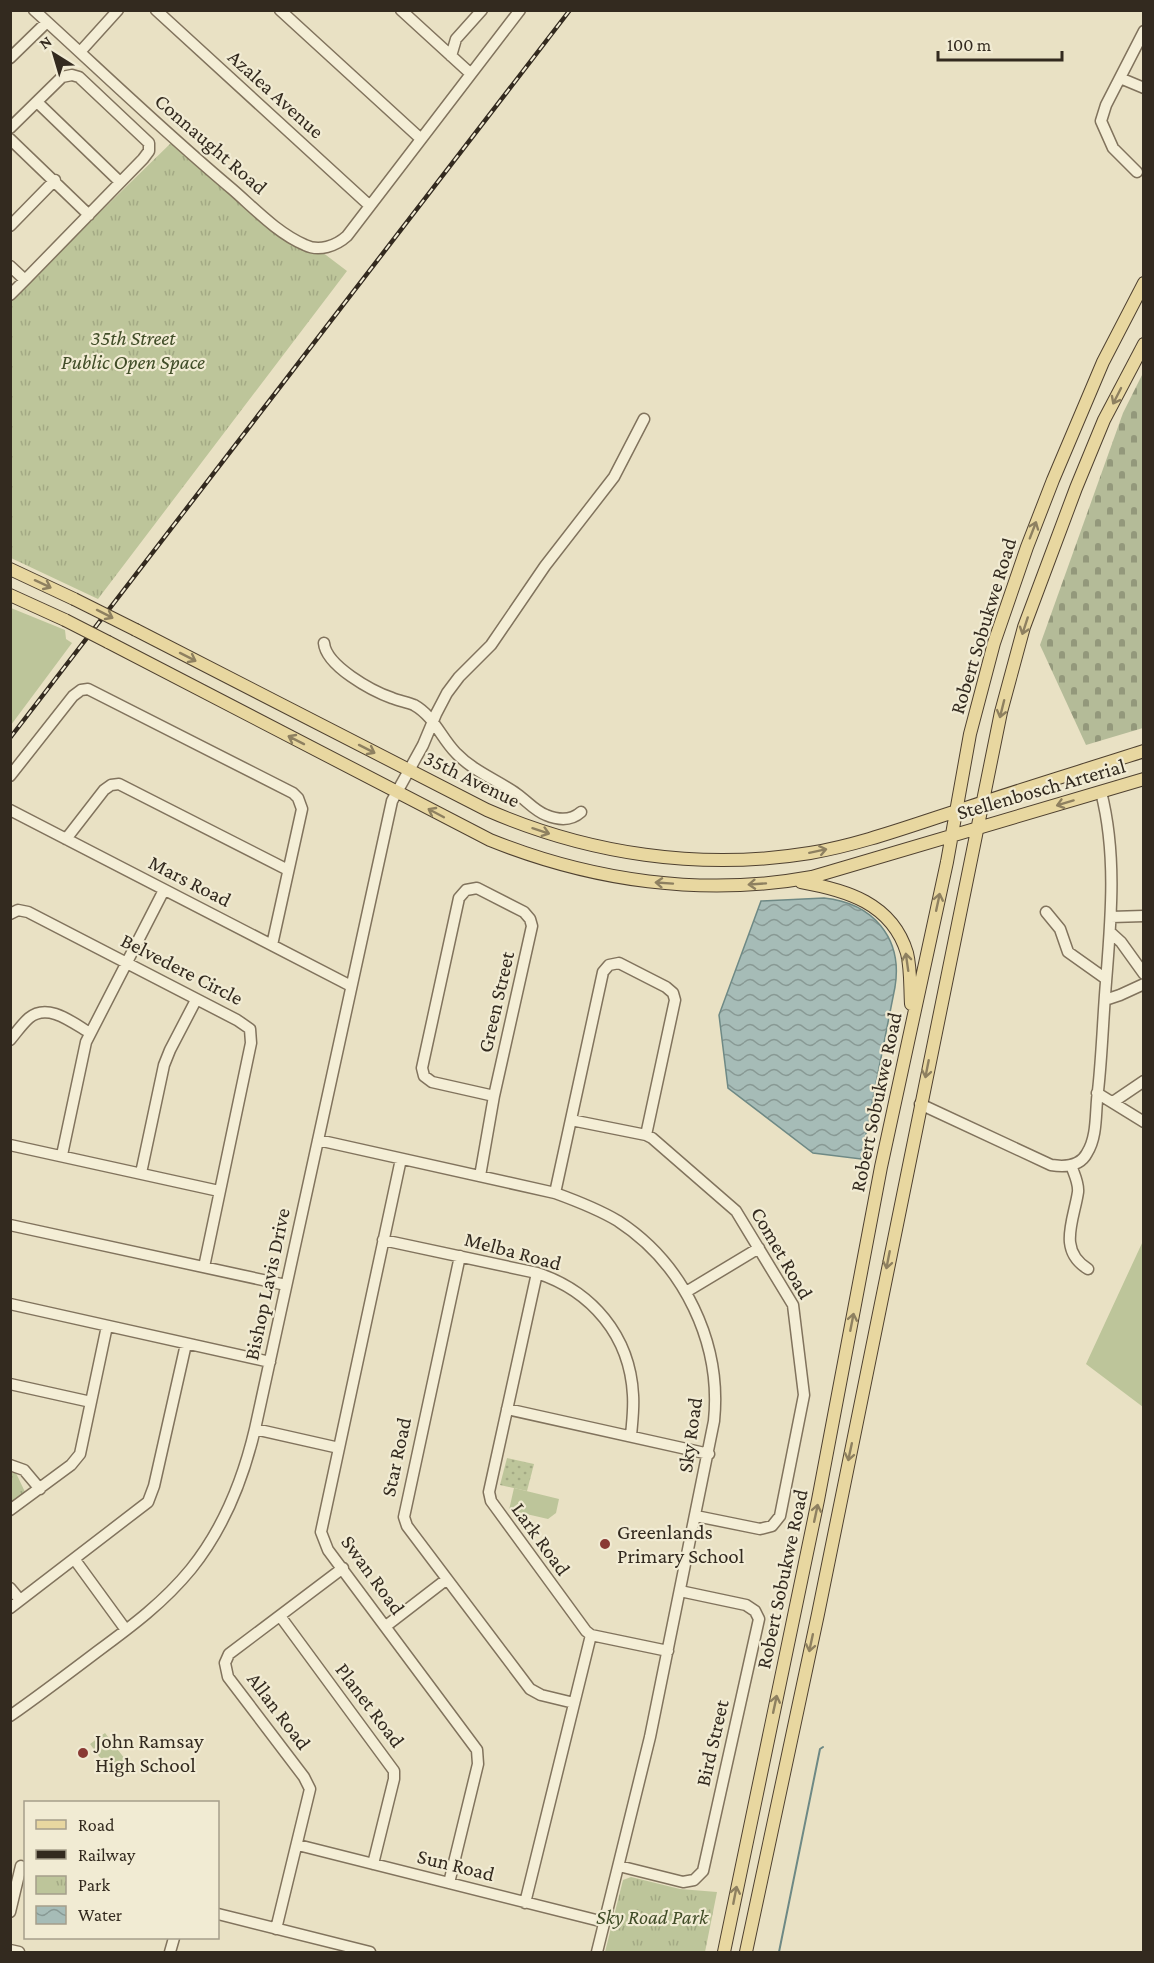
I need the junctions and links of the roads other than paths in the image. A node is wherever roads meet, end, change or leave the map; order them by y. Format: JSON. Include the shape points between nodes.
{"nodes":[{"id":1,"x":34,"y":10,"type":"edge"},
{"id":2,"x":118,"y":10,"type":"edge"},
{"id":3,"x":156,"y":10,"type":"edge"},
{"id":4,"x":280,"y":10,"type":"edge"},
{"id":5,"x":401,"y":10,"type":"edge"},
{"id":6,"x":482,"y":10,"type":"edge"},
{"id":7,"x":520,"y":10,"type":"edge"},
{"id":8,"x":46,"y":22,"type":"junction"},
{"id":9,"x":1143,"y":31,"type":"edge"},
{"id":10,"x":80,"y":52,"type":"junction"},
{"id":11,"x":451,"y":56,"type":"junction"},
{"id":12,"x":10,"y":58,"type":"edge"},
{"id":13,"x":471,"y":74,"type":"junction"},
{"id":14,"x":1120,"y":78,"type":"junction"},
{"id":15,"x":1143,"y":88,"type":"edge"},
{"id":16,"x":37,"y":102,"type":"junction"},
{"id":17,"x":10,"y":128,"type":"edge"},
{"id":18,"x":10,"y":139,"type":"edge"},
{"id":19,"x":421,"y":139,"type":"junction"},
{"id":20,"x":1137,"y":172,"type":"dead end"},
{"id":21,"x":55,"y":180,"type":"junction"},
{"id":22,"x":120,"y":182,"type":"junction"},
{"id":23,"x":370,"y":206,"type":"junction"},
{"id":24,"x":89,"y":215,"type":"junction"},
{"id":25,"x":10,"y":225,"type":"edge"},
{"id":26,"x":10,"y":266,"type":"edge"},
{"id":27,"x":1143,"y":274,"type":"edge"},
{"id":28,"x":25,"y":280,"type":"junction"},
{"id":29,"x":1143,"y":283,"type":"edge"},
{"id":30,"x":10,"y":295,"type":"edge"},
{"id":31,"x":1130,"y":308,"type":"junction"},
{"id":32,"x":1143,"y":344,"type":"edge"},
{"id":33,"x":644,"y":419,"type":"dead end"},
{"id":34,"x":10,"y":569,"type":"edge"},
{"id":35,"x":10,"y":595,"type":"edge"},
{"id":36,"x":324,"y":643,"type":"dead end"},
{"id":37,"x":433,"y":721,"type":"junction"},
{"id":38,"x":1143,"y":751,"type":"edge"},
{"id":39,"x":408,"y":770,"type":"junction"},
{"id":40,"x":10,"y":776,"type":"edge"},
{"id":41,"x":1143,"y":779,"type":"edge"},
{"id":42,"x":397,"y":791,"type":"junction"},
{"id":43,"x":1101,"y":792,"type":"junction"},
{"id":44,"x":982,"y":802,"type":"junction"},
{"id":45,"x":10,"y":810,"type":"edge"},
{"id":46,"x":581,"y":812,"type":"dead end"},
{"id":47,"x":955,"y":812,"type":"junction"},
{"id":48,"x":977,"y":828,"type":"junction"},
{"id":49,"x":950,"y":836,"type":"junction"},
{"id":50,"x":66,"y":839,"type":"junction"},
{"id":51,"x":288,"y":870,"type":"junction"},
{"id":52,"x":792,"y":880,"type":"junction"},
{"id":53,"x":164,"y":890,"type":"junction"},
{"id":54,"x":1046,"y":912,"type":"dead end"},
{"id":55,"x":10,"y":914,"type":"edge"},
{"id":56,"x":1143,"y":916,"type":"edge"},
{"id":57,"x":1111,"y":917,"type":"junction"},
{"id":58,"x":1110,"y":932,"type":"junction"},
{"id":59,"x":272,"y":945,"type":"junction"},
{"id":60,"x":128,"y":964,"type":"junction"},
{"id":61,"x":1143,"y":974,"type":"edge"},
{"id":62,"x":1106,"y":979,"type":"junction"},
{"id":63,"x":1143,"y":984,"type":"edge"},
{"id":64,"x":351,"y":986,"type":"junction"},
{"id":65,"x":196,"y":1000,"type":"junction"},
{"id":66,"x":1105,"y":1000,"type":"junction"},
{"id":67,"x":912,"y":1020,"type":"junction"},
{"id":68,"x":90,"y":1033,"type":"junction"},
{"id":69,"x":10,"y":1040,"type":"edge"},
{"id":70,"x":1143,"y":1081,"type":"edge"},
{"id":71,"x":1097,"y":1093,"type":"junction"},
{"id":72,"x":494,"y":1096,"type":"junction"},
{"id":73,"x":1113,"y":1102,"type":"junction"},
{"id":74,"x":921,"y":1104,"type":"junction"},
{"id":75,"x":1138,"y":1114,"type":"edge"},
{"id":76,"x":571,"y":1120,"type":"junction"},
{"id":77,"x":1143,"y":1122,"type":"edge"},
{"id":78,"x":646,"y":1135,"type":"junction"},
{"id":79,"x":318,"y":1140,"type":"junction"},
{"id":80,"x":10,"y":1145,"type":"edge"},
{"id":81,"x":62,"y":1155,"type":"junction"},
{"id":82,"x":400,"y":1159,"type":"junction"},
{"id":83,"x":1071,"y":1166,"type":"junction"},
{"id":84,"x":141,"y":1173,"type":"junction"},
{"id":85,"x":480,"y":1176,"type":"junction"},
{"id":86,"x":219,"y":1191,"type":"junction"},
{"id":87,"x":555,"y":1193,"type":"junction"},
{"id":88,"x":10,"y":1225,"type":"edge"},
{"id":89,"x":383,"y":1240,"type":"junction"},
{"id":90,"x":759,"y":1248,"type":"junction"},
{"id":91,"x":460,"y":1256,"type":"junction"},
{"id":92,"x":204,"y":1267,"type":"junction"},
{"id":93,"x":1088,"y":1269,"type":"dead end"},
{"id":94,"x":537,"y":1273,"type":"junction"},
{"id":95,"x":286,"y":1285,"type":"junction"},
{"id":96,"x":686,"y":1292,"type":"junction"},
{"id":97,"x":10,"y":1304,"type":"edge"},
{"id":98,"x":107,"y":1326,"type":"junction"},
{"id":99,"x":186,"y":1344,"type":"junction"},
{"id":100,"x":270,"y":1362,"type":"junction"},
{"id":101,"x":10,"y":1384,"type":"edge"},
{"id":102,"x":91,"y":1402,"type":"junction"},
{"id":103,"x":507,"y":1409,"type":"junction"},
{"id":104,"x":255,"y":1429,"type":"junction"},
{"id":105,"x":631,"y":1437,"type":"junction"},
{"id":106,"x":339,"y":1448,"type":"junction"},
{"id":107,"x":709,"y":1454,"type":"junction"},
{"id":108,"x":10,"y":1465,"type":"edge"},
{"id":109,"x":40,"y":1489,"type":"junction"},
{"id":110,"x":10,"y":1510,"type":"edge"},
{"id":111,"x":696,"y":1516,"type":"junction"},
{"id":112,"x":75,"y":1560,"type":"junction"},
{"id":113,"x":343,"y":1569,"type":"junction"},
{"id":114,"x":447,"y":1580,"type":"junction"},
{"id":115,"x":10,"y":1588,"type":"edge"},
{"id":116,"x":680,"y":1592,"type":"junction"},
{"id":117,"x":20,"y":1600,"type":"junction"},
{"id":118,"x":10,"y":1608,"type":"edge"},
{"id":119,"x":280,"y":1616,"type":"junction"},
{"id":120,"x":386,"y":1626,"type":"junction"},
{"id":121,"x":126,"y":1630,"type":"junction"},
{"id":122,"x":591,"y":1635,"type":"junction"},
{"id":123,"x":668,"y":1651,"type":"junction"},
{"id":124,"x":574,"y":1703,"type":"junction"},
{"id":125,"x":10,"y":1716,"type":"edge"},
{"id":126,"x":298,"y":1845,"type":"junction"},
{"id":127,"x":373,"y":1864,"type":"junction"},
{"id":128,"x":19,"y":1865,"type":"edge"},
{"id":129,"x":619,"y":1866,"type":"junction"},
{"id":130,"x":449,"y":1883,"type":"junction"},
{"id":131,"x":525,"y":1903,"type":"junction"},
{"id":132,"x":10,"y":1912,"type":"edge"},
{"id":133,"x":219,"y":1914,"type":"edge"},
{"id":134,"x":604,"y":1922,"type":"junction"},
{"id":135,"x":276,"y":1929,"type":"junction"},
{"id":136,"x":10,"y":1950,"type":"edge"},
{"id":137,"x":19,"y":1953,"type":"edge"},
{"id":138,"x":370,"y":1953,"type":"edge"},
{"id":139,"x":597,"y":1953,"type":"edge"},
{"id":140,"x":724,"y":1953,"type":"edge"},
{"id":141,"x":746,"y":1953,"type":"edge"}],
"edges":[{"from":1,"to":8,"type":"street","name":"Connaught Road"},
{"from":2,"to":10,"type":"street"},
{"from":3,"to":23,"type":"street","name":"Azalea Avenue"},
{"from":4,"to":19,"type":"street"},
{"from":5,"to":11,"type":"street"},
{"from":6,"to":11,"type":"street","via":[[456,39]]},
{"from":7,"to":13,"type":"street","name":"Connaught Road"},
{"from":8,"to":10,"type":"street","name":"Connaught Road"},
{"from":8,"to":12,"type":"street"},
{"from":9,"to":14,"type":"street"},
{"from":10,"to":23,"type":"street","name":"Connaught Road","via":[[215,176],[304,245],[323,248],[339,242]]},
{"from":11,"to":13,"type":"street"},
{"from":13,"to":19,"type":"street","name":"Connaught Road"},
{"from":14,"to":15,"type":"street"},
{"from":14,"to":20,"type":"street","via":[[1101,121],[1113,148]]},
{"from":16,"to":17,"type":"street"},
{"from":16,"to":22,"type":"street"},
{"from":16,"to":22,"type":"street","via":[[62,77],[79,77],[149,143],[149,151]]},
{"from":18,"to":21,"type":"street"},
{"from":19,"to":23,"type":"street","name":"Connaught Road"},
{"from":21,"to":24,"type":"street"},
{"from":21,"to":25,"type":"street"},
{"from":22,"to":24,"type":"street"},
{"from":24,"to":28,"type":"street"},
{"from":26,"to":28,"type":"street"},
{"from":27,"to":31,"type":"main road"},
{"from":28,"to":30,"type":"street"},
{"from":29,"to":31,"type":"main road","name":"Robert Sobukwe Road"},
{"from":47,"to":31,"type":"main road","name":"Robert Sobukwe Road","one_way":true,"via":[[970,734],[1007,604],[1053,480]]},
{"from":32,"to":44,"type":"main road","name":"Robert Sobukwe Road","one_way":true,"via":[[1092,448],[1024,627]]},
{"from":33,"to":37,"type":"street","name":"Bishop Lavis Drive","via":[[614,477],[545,566],[491,645],[454,684]]},
{"from":34,"to":39,"type":"main road","name":"35th Avenue","one_way":true,"bridge":true},
{"from":42,"to":35,"type":"main road","one_way":true,"bridge":true},
{"from":36,"to":37,"type":"street","via":[[334,664],[372,689],[414,706]]},
{"from":37,"to":39,"type":"street","name":"Bishop Lavis Drive"},
{"from":37,"to":46,"type":"street","via":[[461,759],[539,811],[559,819]]},
{"from":38,"to":44,"type":"main road","name":"Stellenbosch Arterial"},
{"from":39,"to":42,"type":"street","name":"Bishop Lavis Drive"},
{"from":39,"to":47,"type":"main road","name":"35th Avenue","one_way":true,"via":[[487,810],[548,834],[617,852],[689,859],[736,860],[812,853]]},
{"from":40,"to":51,"type":"street","via":[[70,699],[81,690],[94,690],[298,798],[302,809]]},
{"from":41,"to":43,"type":"main road","name":"Stellenbosch Arterial"},
{"from":52,"to":42,"type":"main road","one_way":true,"via":[[711,885],[605,875],[528,855],[490,840]]},
{"from":42,"to":64,"type":"street","name":"Bishop Lavis Drive"},
{"from":43,"to":48,"type":"main road","name":"Stellenbosch Arterial","one_way":true},
{"from":43,"to":57,"type":"street","via":[[1110,844]]},
{"from":44,"to":47,"type":"main road","name":"Stellenbosch Arterial"},
{"from":44,"to":48,"type":"main road","name":"Robert Sobukwe Road"},
{"from":45,"to":50,"type":"street","name":"Mars Road"},
{"from":47,"to":49,"type":"main road","name":"Robert Sobukwe Road"},
{"from":48,"to":49,"type":"main road","name":"Stellenbosch Arterial"},
{"from":48,"to":74,"type":"main road","name":"Robert Sobukwe Road","one_way":true},
{"from":49,"to":52,"type":"main road","via":[[836,871]]},
{"from":67,"to":49,"type":"main road","name":"Robert Sobukwe Road","one_way":true},
{"from":50,"to":51,"type":"street","via":[[104,790],[119,784]]},
{"from":50,"to":53,"type":"street","name":"Mars Road"},
{"from":51,"to":59,"type":"street"},
{"from":67,"to":52,"type":"main road","one_way":true,"via":[[907,954],[890,922],[870,904],[849,893]]},
{"from":53,"to":59,"type":"street","name":"Mars Road"},
{"from":53,"to":60,"type":"street"},
{"from":54,"to":62,"type":"street","via":[[1060,929],[1068,952]]},
{"from":55,"to":60,"type":"street","name":"Belvedere Circle","via":[[18,910],[28,912]]},
{"from":56,"to":57,"type":"street"},
{"from":57,"to":58,"type":"street"},
{"from":58,"to":61,"type":"street"},
{"from":58,"to":62,"type":"street"},
{"from":59,"to":64,"type":"street","name":"Mars Road"},
{"from":60,"to":65,"type":"street","name":"Belvedere Circle"},
{"from":60,"to":68,"type":"street"},
{"from":62,"to":66,"type":"street"},
{"from":63,"to":66,"type":"street"},
{"from":64,"to":79,"type":"street","name":"Bishop Lavis Drive"},
{"from":65,"to":84,"type":"street","via":[[164,1065]]},
{"from":65,"to":86,"type":"street","name":"Belvedere Circle","via":[[241,1022],[251,1035]]},
{"from":66,"to":71,"type":"street"},
{"from":140,"to":67,"type":"main road","name":"Robert Sobukwe Road","one_way":true},
{"from":68,"to":69,"type":"street","via":[[58,1015],[44,1012],[30,1017]]},
{"from":68,"to":81,"type":"street"},
{"from":70,"to":73,"type":"street"},
{"from":71,"to":73,"type":"street"},
{"from":71,"to":83,"type":"street","via":[[1091,1144],[1087,1155]]},
{"from":72,"to":72,"type":"street","name":"Green Street","via":[[532,926],[524,912],[477,888],[466,890],[459,898],[422,1068],[424,1076],[432,1082]]},
{"from":72,"to":85,"type":"street","name":"Green Street"},
{"from":73,"to":75,"type":"street"},
{"from":74,"to":83,"type":"street","via":[[1040,1161]]},
{"from":74,"to":141,"type":"main road","name":"Robert Sobukwe Road","one_way":true},
{"from":75,"to":77,"type":"street"},
{"from":76,"to":78,"type":"street","name":"Comet Road"},
{"from":76,"to":78,"type":"street","via":[[603,972],[609,964],[619,963],[666,987],[675,1000]]},
{"from":76,"to":87,"type":"street"},
{"from":78,"to":90,"type":"street","name":"Comet Road","via":[[730,1204]]},
{"from":79,"to":82,"type":"street","name":"Sky Road"},
{"from":79,"to":95,"type":"street","name":"Bishop Lavis Drive"},
{"from":80,"to":81,"type":"street"},
{"from":81,"to":84,"type":"street"},
{"from":82,"to":85,"type":"street","name":"Sky Road"},
{"from":82,"to":89,"type":"street","name":"Swan Road"},
{"from":83,"to":93,"type":"street","via":[[1078,1191],[1070,1243],[1074,1258]]},
{"from":84,"to":86,"type":"street"},
{"from":85,"to":87,"type":"street","name":"Sky Road"},
{"from":86,"to":92,"type":"street","name":"Belvedere Circle"},
{"from":87,"to":96,"type":"street","name":"Sky Road","via":[[588,1206],[635,1234],[663,1260]]},
{"from":88,"to":92,"type":"street"},
{"from":89,"to":91,"type":"street","name":"Melba Road"},
{"from":89,"to":106,"type":"street","name":"Swan Road"},
{"from":90,"to":96,"type":"street"},
{"from":90,"to":111,"type":"street","name":"Comet Road","via":[[793,1305],[804,1395],[780,1516],[772,1526],[760,1529]]},
{"from":91,"to":94,"type":"street","name":"Melba Road"},
{"from":91,"to":114,"type":"street","name":"Star Road","via":[[404,1514],[407,1526]]},
{"from":92,"to":95,"type":"street"},
{"from":94,"to":103,"type":"street","name":"Lark Road"},
{"from":94,"to":105,"type":"street","name":"Melba Road","via":[[582,1296],[618,1336],[632,1383]]},
{"from":95,"to":100,"type":"street","name":"Bishop Lavis Drive"},
{"from":96,"to":107,"type":"street","name":"Sky Road","via":[[702,1327],[715,1379],[716,1407]]},
{"from":97,"to":98,"type":"street"},
{"from":98,"to":99,"type":"street"},
{"from":98,"to":102,"type":"street"},
{"from":99,"to":100,"type":"street"},
{"from":99,"to":112,"type":"street","via":[[148,1502]]},
{"from":100,"to":104,"type":"street","name":"Bishop Lavis Drive"},
{"from":101,"to":102,"type":"street"},
{"from":102,"to":109,"type":"street","via":[[76,1460]]},
{"from":103,"to":105,"type":"street"},
{"from":103,"to":122,"type":"street","name":"Lark Road","via":[[489,1492],[491,1501]]},
{"from":104,"to":106,"type":"street"},
{"from":104,"to":121,"type":"street","name":"Bishop Lavis Drive","via":[[236,1492],[213,1537],[167,1595]]},
{"from":105,"to":107,"type":"street"},
{"from":106,"to":113,"type":"street","name":"Swan Road","via":[[321,1532],[325,1545]]},
{"from":107,"to":111,"type":"street","name":"Sky Road"},
{"from":108,"to":109,"type":"street","via":[[24,1470]]},
{"from":109,"to":110,"type":"street"},
{"from":111,"to":116,"type":"street","name":"Sky Road"},
{"from":112,"to":117,"type":"street"},
{"from":112,"to":121,"type":"street"},
{"from":113,"to":119,"type":"street","name":"Allan Road"},
{"from":113,"to":120,"type":"street","name":"Swan Road"},
{"from":114,"to":120,"type":"street"},
{"from":114,"to":124,"type":"street","name":"Star Road","via":[[530,1689]]},
{"from":115,"to":117,"type":"street"},
{"from":116,"to":123,"type":"street","name":"Sky Road"},
{"from":116,"to":129,"type":"street","name":"Bird Street","via":[[746,1605],[759,1619],[728,1764],[703,1871],[698,1877],[683,1882]]},
{"from":117,"to":118,"type":"street"},
{"from":119,"to":126,"type":"street","name":"Allan Road","via":[[229,1654],[225,1668],[309,1786]]},
{"from":119,"to":127,"type":"street","name":"Planet Road","via":[[394,1771]]},
{"from":120,"to":130,"type":"street","name":"Swan Road","via":[[474,1744],[478,1755]]},
{"from":121,"to":125,"type":"street","name":"Bishop Lavis Drive"},
{"from":122,"to":123,"type":"street"},
{"from":122,"to":124,"type":"street"},
{"from":123,"to":129,"type":"street","name":"Sky Road"},
{"from":124,"to":131,"type":"street"},
{"from":126,"to":127,"type":"street","name":"Sun Road"},
{"from":126,"to":135,"type":"street","name":"Allan Road"},
{"from":127,"to":130,"type":"street","name":"Sun Road"},
{"from":128,"to":132,"type":"street"},
{"from":129,"to":134,"type":"street","name":"Sky Road"},
{"from":130,"to":131,"type":"street","name":"Sun Road"},
{"from":131,"to":134,"type":"street","name":"Sun Road"},
{"from":133,"to":135,"type":"street"},
{"from":134,"to":139,"type":"street","name":"Sky Road"},
{"from":135,"to":138,"type":"street"},
{"from":136,"to":137,"type":"street"}]}
